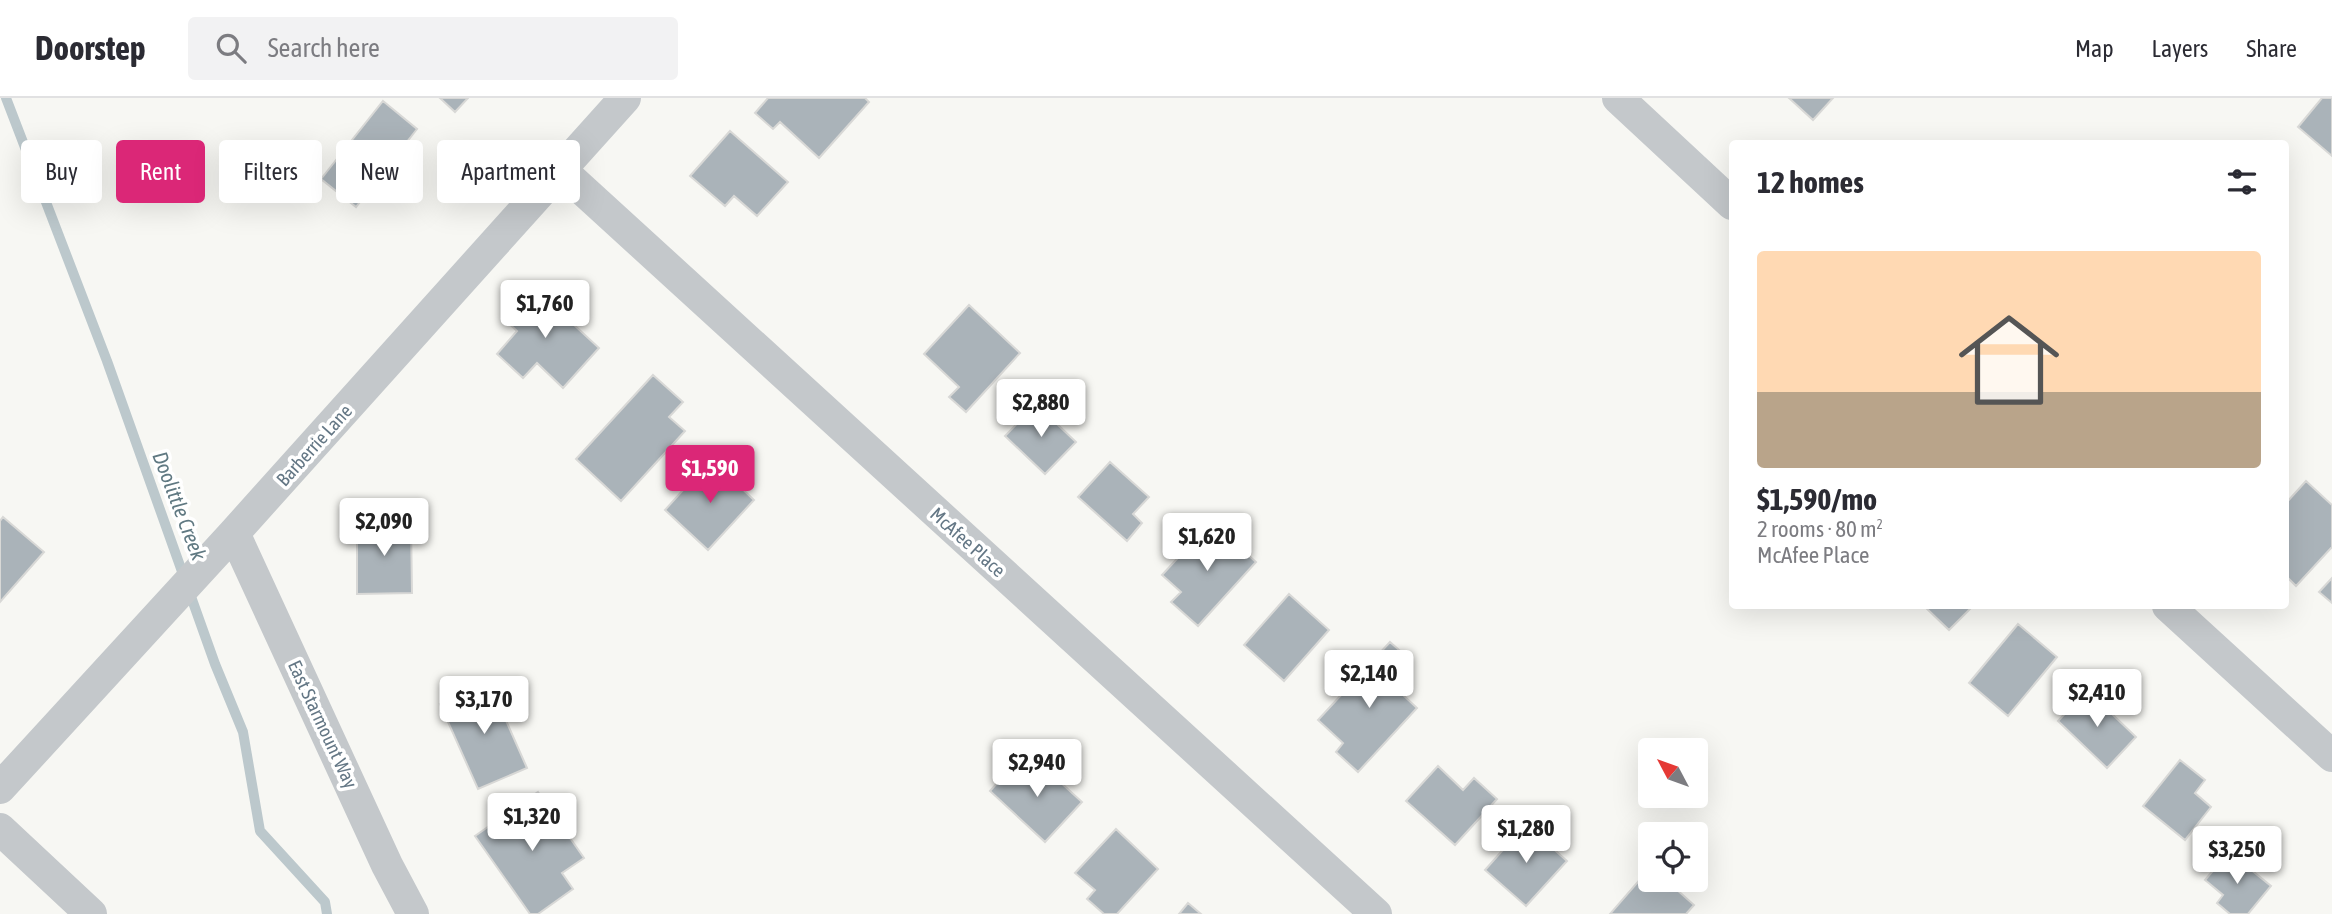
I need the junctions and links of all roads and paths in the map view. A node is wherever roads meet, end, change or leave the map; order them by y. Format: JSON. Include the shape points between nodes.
{"nodes":[{"id":1,"x":625,"y":98,"type":"edge"},
{"id":2,"x":1618,"y":98,"type":"edge"},
{"id":3,"x":580,"y":149,"type":"edge"},
{"id":4,"x":580,"y":187,"type":"edge"},
{"id":5,"x":1729,"y":201,"type":"edge"},
{"id":6,"x":531,"y":203,"type":"edge"},
{"id":7,"x":234,"y":533,"type":"junction"},
{"id":8,"x":2171,"y":609,"type":"edge"},
{"id":9,"x":2332,"y":756,"type":"edge"},
{"id":10,"x":0,"y":788,"type":"edge"},
{"id":11,"x":0,"y":829,"type":"edge"},
{"id":12,"x":91,"y":914,"type":"edge"},
{"id":13,"x":413,"y":914,"type":"edge"},
{"id":14,"x":1376,"y":914,"type":"edge"}],
"edges":[{"from":1,"to":3,"type":"street","name":"Barberrie Lane"},
{"from":2,"to":5,"type":"street"},
{"from":4,"to":14,"type":"street","name":"McAfee Place"},
{"from":6,"to":7,"type":"street","name":"Barberrie Lane"},
{"from":7,"to":10,"type":"street","name":"Barberrie Lane"},
{"from":7,"to":13,"type":"street","name":"East Starmount Way"},
{"from":8,"to":9,"type":"street"},
{"from":11,"to":12,"type":"street"}]}
